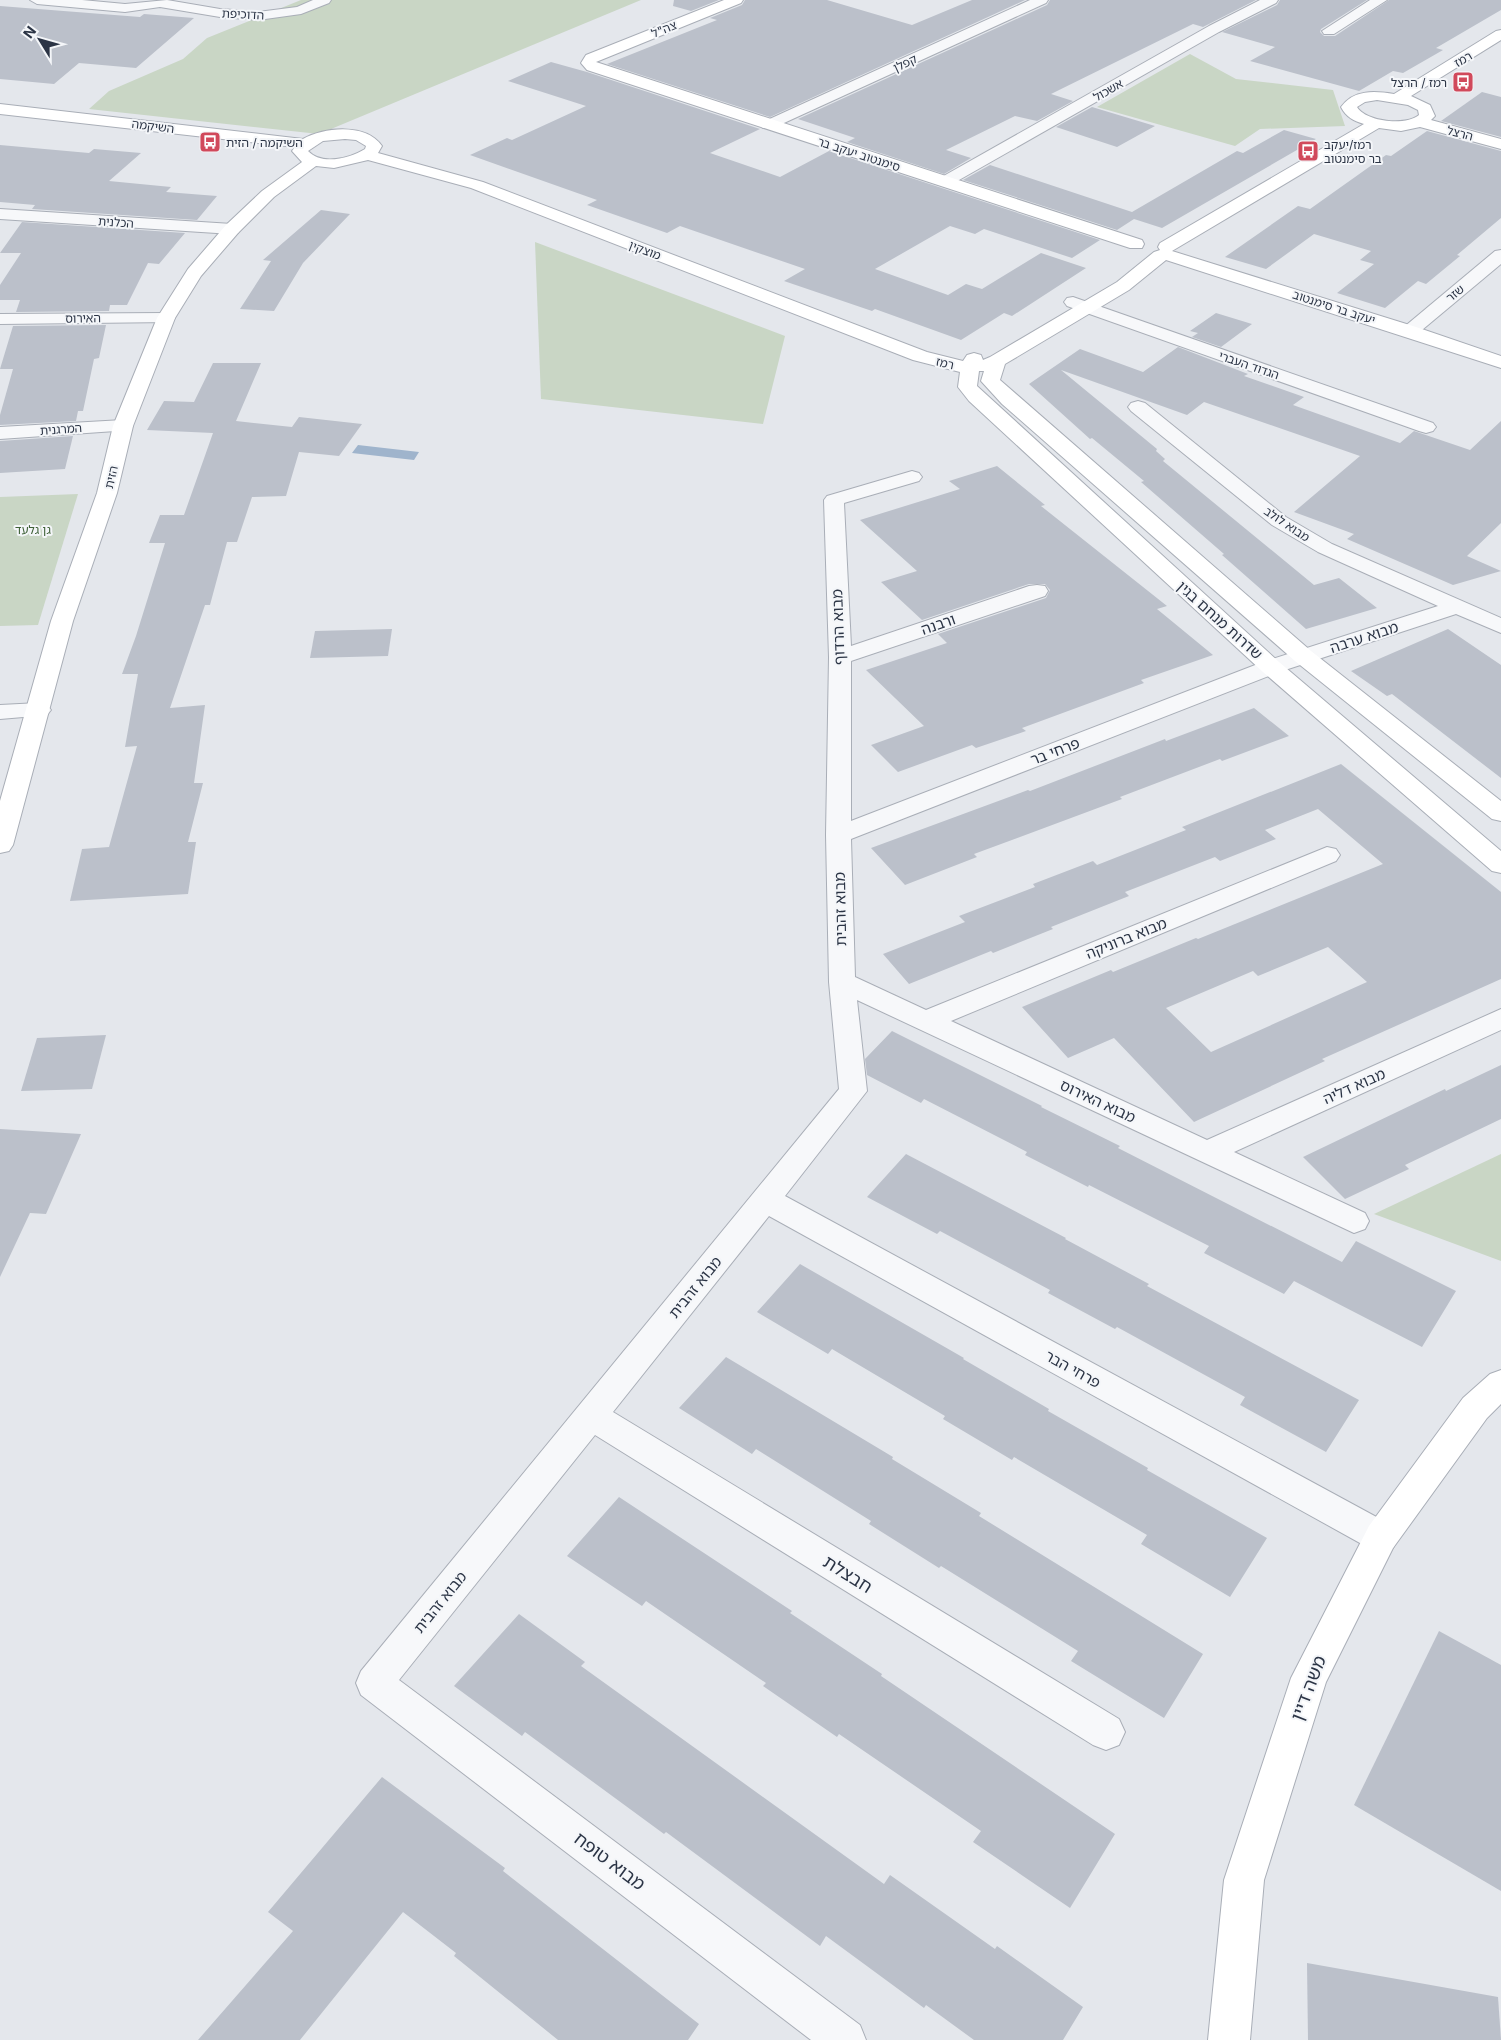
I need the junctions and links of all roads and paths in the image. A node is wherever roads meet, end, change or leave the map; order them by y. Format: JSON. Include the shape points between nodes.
{"nodes":[{"id":1,"x":37,"y":0,"type":"edge"},
{"id":2,"x":324,"y":0,"type":"edge"},
{"id":3,"x":736,"y":0,"type":"edge"},
{"id":4,"x":1041,"y":0,"type":"edge"},
{"id":5,"x":1271,"y":0,"type":"edge"},
{"id":6,"x":1380,"y":0,"type":"edge"},
{"id":7,"x":162,"y":2,"type":"edge"},
{"id":8,"x":1329,"y":31,"type":"dead end"},
{"id":9,"x":1501,"y":34,"type":"edge"},
{"id":10,"x":592,"y":58,"type":"joint"},
{"id":11,"x":1436,"y":95,"type":"dead end"},
{"id":12,"x":1398,"y":98,"type":"junction"},
{"id":13,"x":0,"y":109,"type":"edge"},
{"id":14,"x":1422,"y":114,"type":"junction"},
{"id":15,"x":1376,"y":124,"type":"junction"},
{"id":16,"x":768,"y":125,"type":"junction"},
{"id":17,"x":1501,"y":135,"type":"edge"},
{"id":18,"x":1501,"y":144,"type":"edge"},
{"id":19,"x":309,"y":152,"type":"junction"},
{"id":20,"x":368,"y":156,"type":"junction"},
{"id":21,"x":946,"y":181,"type":"junction"},
{"id":22,"x":0,"y":214,"type":"edge"},
{"id":23,"x":232,"y":229,"type":"junction"},
{"id":24,"x":1137,"y":249,"type":"junction"},
{"id":25,"x":1164,"y":252,"type":"junction"},
{"id":26,"x":1501,"y":255,"type":"edge"},
{"id":27,"x":1080,"y":305,"type":"junction"},
{"id":28,"x":166,"y":318,"type":"junction"},
{"id":29,"x":0,"y":319,"type":"edge"},
{"id":30,"x":1410,"y":331,"type":"junction"},
{"id":31,"x":920,"y":356,"type":"joint"},
{"id":32,"x":997,"y":361,"type":"junction"},
{"id":33,"x":1501,"y":362,"type":"edge"},
{"id":34,"x":974,"y":363,"type":"junction"},
{"id":35,"x":1138,"y":407,"type":"dead end"},
{"id":36,"x":123,"y":426,"type":"junction"},
{"id":37,"x":1426,"y":427,"type":"dead end"},
{"id":38,"x":0,"y":433,"type":"edge"},
{"id":39,"x":912,"y":476,"type":"dead end"},
{"id":40,"x":1037,"y":591,"type":"dead end"},
{"id":41,"x":1457,"y":607,"type":"junction"},
{"id":42,"x":1501,"y":626,"type":"edge"},
{"id":43,"x":1303,"y":656,"type":"junction"},
{"id":44,"x":840,"y":657,"type":"junction"},
{"id":45,"x":1271,"y":667,"type":"junction"},
{"id":46,"x":39,"y":710,"type":"junction"},
{"id":47,"x":0,"y":712,"type":"edge"},
{"id":48,"x":1501,"y":813,"type":"edge"},
{"id":49,"x":838,"y":835,"type":"junction"},
{"id":50,"x":0,"y":845,"type":"edge"},
{"id":51,"x":1327,"y":855,"type":"dead end"},
{"id":52,"x":1501,"y":865,"type":"edge"},
{"id":53,"x":842,"y":982,"type":"junction"},
{"id":54,"x":1501,"y":1019,"type":"edge"},
{"id":55,"x":925,"y":1021,"type":"junction"},
{"id":56,"x":1207,"y":1152,"type":"junction"},
{"id":57,"x":766,"y":1200,"type":"junction"},
{"id":58,"x":1354,"y":1221,"type":"dead end"},
{"id":59,"x":1501,"y":1384,"type":"edge"},
{"id":60,"x":590,"y":1415,"type":"junction"},
{"id":61,"x":1381,"y":1537,"type":"junction"},
{"id":62,"x":374,"y":1683,"type":"joint"},
{"id":63,"x":1106,"y":1732,"type":"dead end"},
{"id":64,"x":845,"y":2040,"type":"edge"},
{"id":65,"x":1229,"y":2040,"type":"edge"}],
"edges":[{"from":1,"to":7,"type":"street","name":"הדוכיפת","via":[[125,8]]},
{"from":2,"to":7,"type":"street","name":"הדוכיפת","via":[[301,10],[258,16]]},
{"from":3,"to":10,"type":"street","name":"צה\"ל"},
{"from":4,"to":16,"type":"street","name":"קפלן"},
{"from":5,"to":21,"type":"street","name":"אשכול"},
{"from":6,"to":8,"type":"street"},
{"from":9,"to":12,"type":"street","name":"רמז"},
{"from":10,"to":16,"type":"street","name":"סימנטוב יעקב בר","via":[[588,63],[592,66]]},
{"from":11,"to":14,"type":"street"},
{"from":12,"to":14,"type":"street"},
{"from":12,"to":15,"type":"street","via":[[1366,97],[1352,103],[1351,112]]},
{"from":13,"to":19,"type":"street","name":"השיקמה"},
{"from":14,"to":15,"type":"street","via":[[1400,126]]},
{"from":14,"to":17,"type":"street","name":"הרצל"},
{"from":14,"to":18,"type":"street","name":"הרצל"},
{"from":15,"to":25,"type":"street","name":"רמז"},
{"from":16,"to":21,"type":"street","name":"סימנטוב יעקב בר"},
{"from":19,"to":20,"type":"street","name":"השיקמה","via":[[343,163]]},
{"from":19,"to":20,"type":"street","via":[[327,136],[356,135],[374,146]]},
{"from":19,"to":23,"type":"street","name":"הזית"},
{"from":20,"to":31,"type":"street","name":"מוצקין","via":[[477,186]]},
{"from":21,"to":24,"type":"street","name":"סימנטוב יעקב בר"},
{"from":22,"to":23,"type":"street","name":"הכלנית"},
{"from":23,"to":28,"type":"street","name":"הזית","via":[[194,273]]},
{"from":24,"to":25,"type":"street","name":"יעקב בר סימנטוב","via":[[1149,242]]},
{"from":24,"to":27,"type":"street","name":"רמז"},
{"from":25,"to":27,"type":"street","name":"רמז","via":[[1123,286]]},
{"from":25,"to":30,"type":"street","name":"יעקב בר סימנטוב"},
{"from":26,"to":30,"type":"street","name":"שזר"},
{"from":27,"to":32,"type":"street","name":"רמז"},
{"from":27,"to":34,"type":"street","name":"רמז"},
{"from":27,"to":37,"type":"street","name":"הגדוד העברי"},
{"from":28,"to":29,"type":"street","name":"האירוס"},
{"from":28,"to":36,"type":"street","name":"הזית"},
{"from":30,"to":33,"type":"street","name":"יעקב בר סימנטוב"},
{"from":31,"to":34,"type":"street","name":"רמז","via":[[949,365]]},
{"from":32,"to":34,"type":"street","name":"רמז"},
{"from":32,"to":43,"type":"street","name":"שדרות מנחם בגין","via":[[990,381],[1009,400]]},
{"from":34,"to":45,"type":"street","name":"שדרות מנחם בגין","via":[[967,387],[976,397]]},
{"from":35,"to":41,"type":"street","name":"מבוא לולב","via":[[1279,521],[1325,548]]},
{"from":36,"to":38,"type":"street","name":"המרגנית"},
{"from":36,"to":46,"type":"street","name":"הזית","via":[[107,492],[62,621]]},
{"from":39,"to":44,"type":"street","name":"מבוא הרדוף","via":[[834,500]]},
{"from":40,"to":44,"type":"street","name":"ורבנה"},
{"from":41,"to":42,"type":"street","name":"מבוא לולב"},
{"from":41,"to":43,"type":"street","name":"מבוא ערבה"},
{"from":43,"to":45,"type":"street","name":"מבוא ערבה"},
{"from":43,"to":48,"type":"street","name":"שדרות מנחם בגין"},
{"from":44,"to":49,"type":"street","name":"מבוא הרדוף"},
{"from":45,"to":49,"type":"street","name":"פרחי בר"},
{"from":45,"to":52,"type":"street","name":"שדרות מנחם בגין"},
{"from":46,"to":47,"type":"street"},
{"from":46,"to":50,"type":"street","name":"הזית"},
{"from":49,"to":53,"type":"street","name":"מבוא זהבית"},
{"from":51,"to":55,"type":"street","name":"מבוא ברוניקה"},
{"from":53,"to":55,"type":"street","name":"מבוא האירוס"},
{"from":53,"to":57,"type":"street","name":"מבוא זהבית","via":[[853,1091]]},
{"from":54,"to":56,"type":"street","name":"מבוא דליה"},
{"from":55,"to":56,"type":"street","name":"מבוא האירוס"},
{"from":56,"to":58,"type":"street","name":"מבוא האירוס"},
{"from":57,"to":60,"type":"street","name":"מבוא זהבית"},
{"from":57,"to":61,"type":"street","name":"פרחי הבר"},
{"from":59,"to":61,"type":"street","name":"משה דיין","via":[[1475,1408]]},
{"from":60,"to":62,"type":"street","name":"מבוא זהבית"},
{"from":60,"to":63,"type":"street","name":"חבצלת"},
{"from":61,"to":65,"type":"street","name":"משה דיין","via":[[1309,1678],[1244,1880]]},
{"from":62,"to":64,"type":"street","name":"מבוא טופח"}]}
